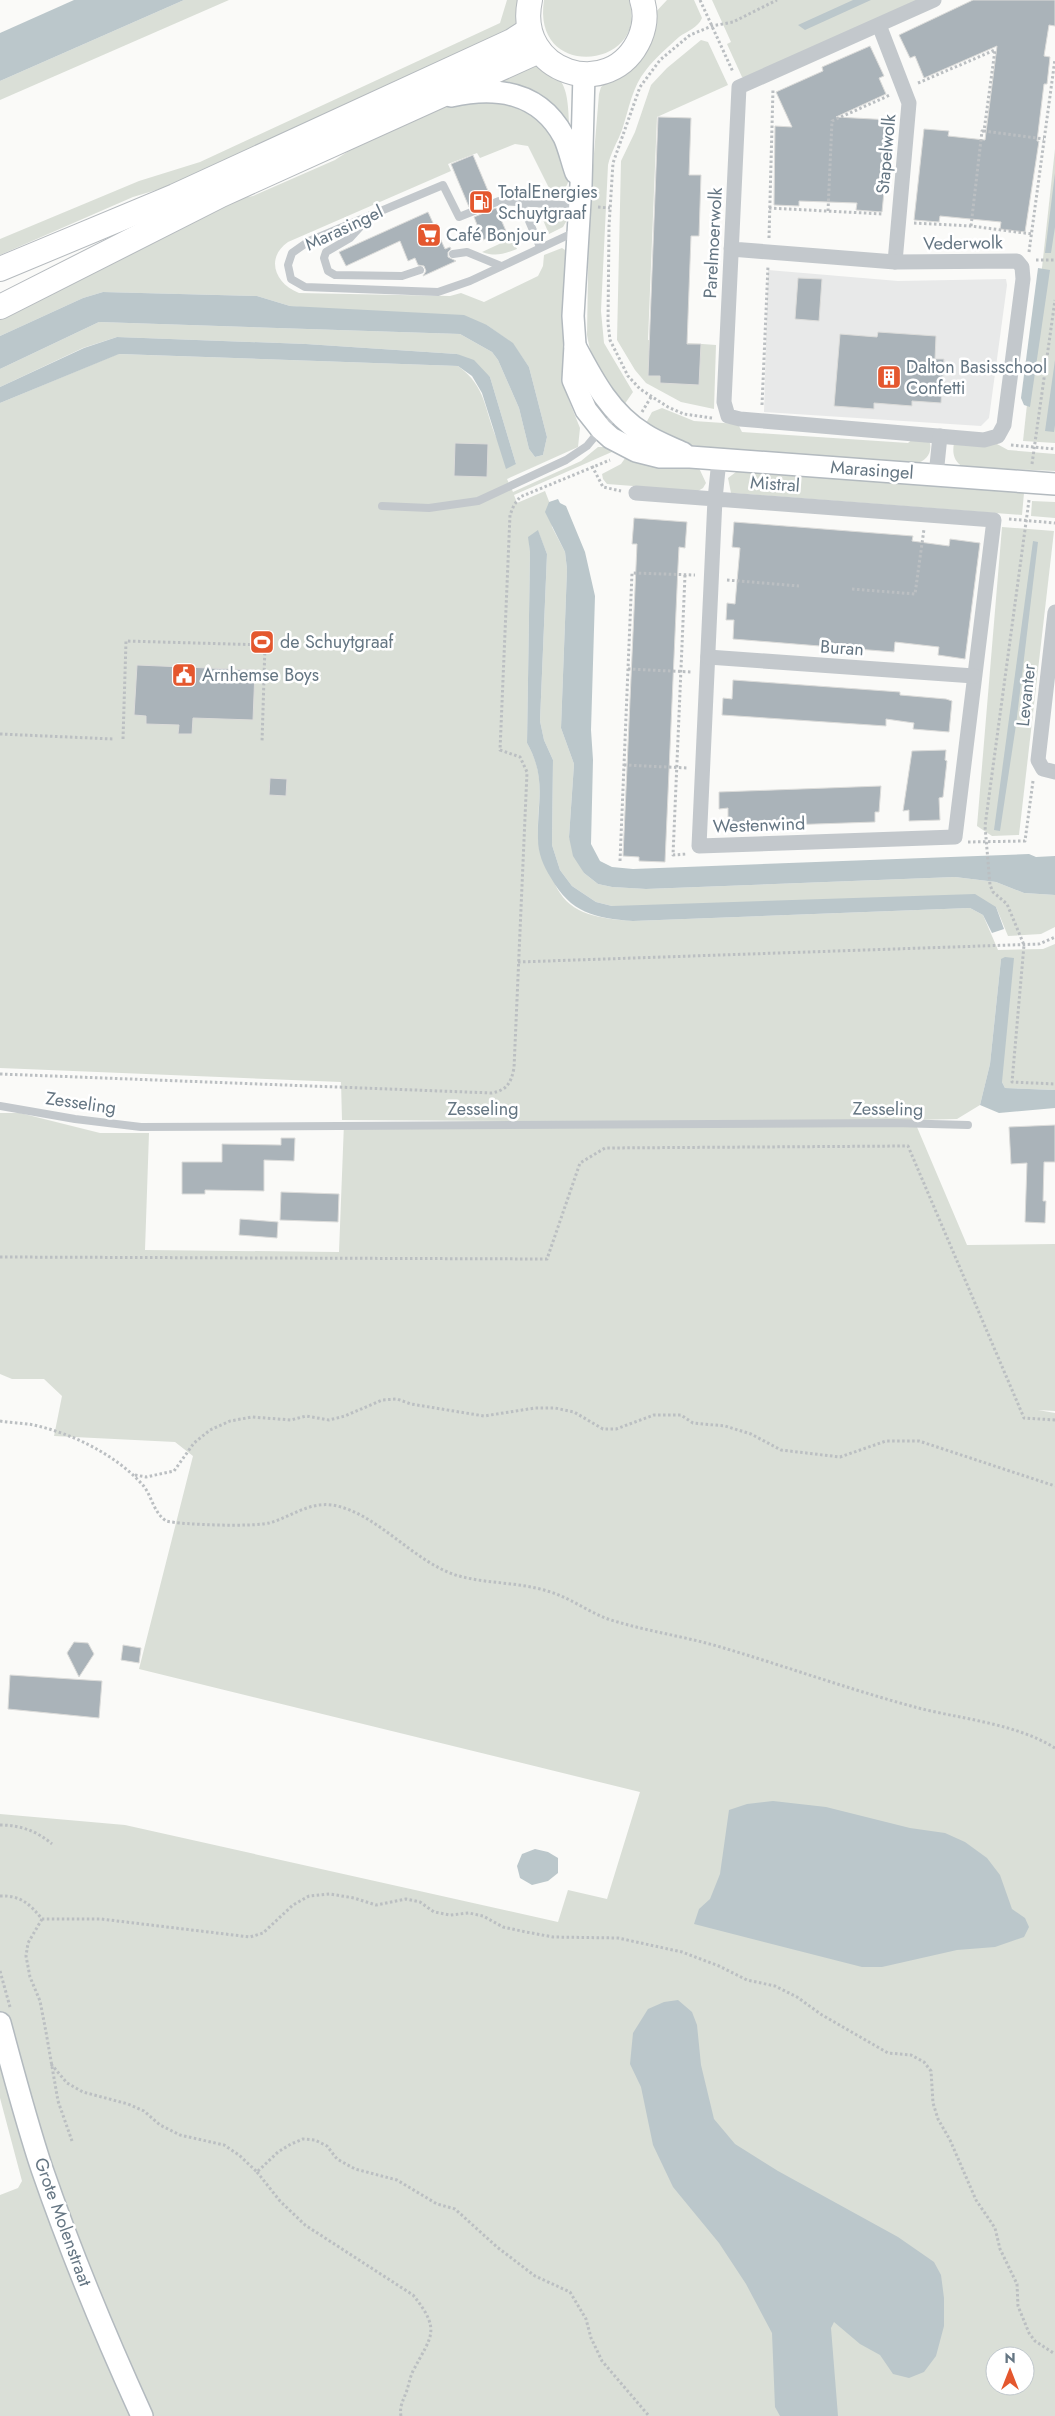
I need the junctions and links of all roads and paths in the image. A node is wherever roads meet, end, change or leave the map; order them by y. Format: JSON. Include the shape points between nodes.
{"nodes":[{"id":1,"x":530,"y":0,"type":"edge"},
{"id":2,"x":700,"y":0,"type":"edge"},
{"id":3,"x":777,"y":0,"type":"edge"},
{"id":4,"x":934,"y":0,"type":"edge"},
{"id":5,"x":646,"y":1,"type":"edge"},
{"id":6,"x":880,"y":25,"type":"junction"},
{"id":7,"x":712,"y":26,"type":"junction"},
{"id":8,"x":534,"y":41,"type":"junction"},
{"id":9,"x":1055,"y":59,"type":"edge"},
{"id":10,"x":584,"y":74,"type":"junction"},
{"id":11,"x":739,"y":87,"type":"junction"},
{"id":12,"x":904,"y":89,"type":"junction"},
{"id":13,"x":432,"y":100,"type":"junction"},
{"id":14,"x":984,"y":131,"type":"junction"},
{"id":15,"x":1044,"y":139,"type":"junction"},
{"id":16,"x":580,"y":196,"type":"junction"},
{"id":17,"x":521,"y":202,"type":"junction"},
{"id":18,"x":769,"y":208,"type":"dead end"},
{"id":19,"x":828,"y":211,"type":"junction"},
{"id":20,"x":373,"y":214,"type":"junction"},
{"id":21,"x":899,"y":218,"type":"junction"},
{"id":22,"x":971,"y":226,"type":"junction"},
{"id":23,"x":578,"y":231,"type":"junction"},
{"id":24,"x":1032,"y":234,"type":"junction"},
{"id":25,"x":540,"y":247,"type":"junction"},
{"id":26,"x":731,"y":250,"type":"junction"},
{"id":27,"x":453,"y":254,"type":"dead end"},
{"id":28,"x":1023,"y":260,"type":"junction"},
{"id":29,"x":895,"y":262,"type":"junction"},
{"id":30,"x":501,"y":266,"type":"junction"},
{"id":31,"x":0,"y":269,"type":"edge"},
{"id":32,"x":420,"y":270,"type":"dead end"},
{"id":33,"x":358,"y":276,"type":"junction"},
{"id":34,"x":337,"y":288,"type":"junction"},
{"id":35,"x":1055,"y":300,"type":"edge"},
{"id":36,"x":0,"y":307,"type":"edge"},
{"id":37,"x":575,"y":345,"type":"junction"},
{"id":38,"x":726,"y":409,"type":"junction"},
{"id":39,"x":618,"y":413,"type":"junction"},
{"id":40,"x":600,"y":429,"type":"junction"},
{"id":41,"x":940,"y":436,"type":"junction"},
{"id":42,"x":998,"y":436,"type":"junction"},
{"id":43,"x":622,"y":446,"type":"junction"},
{"id":44,"x":1034,"y":447,"type":"junction"},
{"id":45,"x":1055,"y":449,"type":"edge"},
{"id":46,"x":690,"y":457,"type":"junction"},
{"id":47,"x":718,"y":460,"type":"junction"},
{"id":48,"x":592,"y":466,"type":"junction"},
{"id":49,"x":936,"y":475,"type":"junction"},
{"id":50,"x":1030,"y":482,"type":"junction"},
{"id":51,"x":1055,"y":484,"type":"edge"},
{"id":52,"x":636,"y":492,"type":"joint"},
{"id":53,"x":715,"y":498,"type":"junction"},
{"id":54,"x":382,"y":506,"type":"dead end"},
{"id":55,"x":926,"y":515,"type":"junction"},
{"id":56,"x":994,"y":520,"type":"junction"},
{"id":57,"x":1028,"y":521,"type":"junction"},
{"id":58,"x":1055,"y":523,"type":"edge"},
{"id":59,"x":685,"y":575,"type":"junction"},
{"id":60,"x":711,"y":578,"type":"junction"},
{"id":61,"x":799,"y":586,"type":"dead end"},
{"id":62,"x":852,"y":589,"type":"dead end"},
{"id":63,"x":1055,"y":612,"type":"edge"},
{"id":64,"x":708,"y":657,"type":"junction"},
{"id":65,"x":628,"y":669,"type":"junction"},
{"id":66,"x":681,"y":672,"type":"junction"},
{"id":67,"x":707,"y":673,"type":"junction"},
{"id":68,"x":974,"y":676,"type":"junction"},
{"id":69,"x":0,"y":734,"type":"edge"},
{"id":70,"x":113,"y":739,"type":"dead end"},
{"id":71,"x":123,"y":739,"type":"dead end"},
{"id":72,"x":262,"y":742,"type":"dead end"},
{"id":73,"x":624,"y":765,"type":"junction"},
{"id":74,"x":676,"y":768,"type":"junction"},
{"id":75,"x":703,"y":769,"type":"junction"},
{"id":76,"x":1049,"y":771,"type":"edge"},
{"id":77,"x":955,"y":837,"type":"junction"},
{"id":78,"x":987,"y":842,"type":"junction"},
{"id":79,"x":699,"y":846,"type":"junction"},
{"id":80,"x":620,"y":861,"type":"dead end"},
{"id":81,"x":1055,"y":937,"type":"edge"},
{"id":82,"x":1024,"y":944,"type":"junction"},
{"id":83,"x":518,"y":962,"type":"junction"},
{"id":84,"x":0,"y":1074,"type":"edge"},
{"id":85,"x":1055,"y":1084,"type":"edge"},
{"id":86,"x":0,"y":1106,"type":"edge"},
{"id":87,"x":968,"y":1125,"type":"dead end"},
{"id":88,"x":0,"y":1257,"type":"edge"},
{"id":89,"x":1055,"y":1420,"type":"edge"},
{"id":90,"x":0,"y":1421,"type":"edge"},
{"id":91,"x":134,"y":1475,"type":"junction"},
{"id":92,"x":1055,"y":1486,"type":"edge"},
{"id":93,"x":1055,"y":1748,"type":"edge"},
{"id":94,"x":0,"y":1825,"type":"edge"},
{"id":95,"x":52,"y":1844,"type":"dead end"},
{"id":96,"x":0,"y":1896,"type":"edge"},
{"id":97,"x":42,"y":1919,"type":"junction"},
{"id":98,"x":0,"y":2023,"type":"edge"},
{"id":99,"x":51,"y":2064,"type":"junction"},
{"id":100,"x":72,"y":2141,"type":"dead end"},
{"id":101,"x":257,"y":2172,"type":"junction"},
{"id":102,"x":1055,"y":2354,"type":"edge"},
{"id":103,"x":142,"y":2416,"type":"edge"},
{"id":104,"x":401,"y":2416,"type":"edge"},
{"id":105,"x":649,"y":2416,"type":"edge"}],
"edges":[{"from":1,"to":8,"type":"main road","via":[[527,12]]},
{"from":2,"to":7,"type":"path"},
{"from":3,"to":7,"type":"path","via":[[733,22]]},
{"from":4,"to":6,"type":"street"},
{"from":5,"to":10,"type":"main road","via":[[642,33],[627,58],[602,72]]},
{"from":6,"to":11,"type":"street"},
{"from":6,"to":12,"type":"street","name":"Stapelwolk"},
{"from":7,"to":11,"type":"path"},
{"from":7,"to":38,"type":"path","via":[[681,41],[649,73],[640,87],[618,146],[610,208],[608,323],[616,355],[640,389],[684,414],[716,419]]},
{"from":8,"to":10,"type":"main road","via":[[548,61],[560,69]]},
{"from":8,"to":13,"type":"main road"},
{"from":8,"to":31,"type":"main road","via":[[512,41],[183,192]]},
{"from":9,"to":15,"type":"path","name":"Vederwolk"},
{"from":10,"to":16,"type":"street","name":"Marasingel"},
{"from":11,"to":26,"type":"street","name":"Parelmoerwolk"},
{"from":12,"to":14,"type":"path","via":[[994,50]]},
{"from":12,"to":19,"type":"path","via":[[832,121]]},
{"from":12,"to":21,"type":"street","name":"Stapelwolk","via":[[909,102]]},
{"from":13,"to":16,"type":"street","via":[[476,91],[504,92],[525,98],[550,118],[564,137]]},
{"from":13,"to":36,"type":"main road","via":[[221,195]]},
{"from":14,"to":15,"type":"path"},
{"from":14,"to":22,"type":"path"},
{"from":15,"to":24,"type":"path","name":"Vederwolk"},
{"from":16,"to":17,"type":"lane","name":"Marasingel"},
{"from":16,"to":23,"type":"street","name":"Marasingel"},
{"from":17,"to":20,"type":"lane","name":"Marasingel","via":[[499,201],[459,217],[443,185]]},
{"from":17,"to":25,"type":"lane"},
{"from":18,"to":19,"type":"path"},
{"from":19,"to":21,"type":"path"},
{"from":20,"to":33,"type":"lane","via":[[350,238],[331,247],[324,258],[328,271],[335,275]]},
{"from":20,"to":34,"type":"lane","name":"Marasingel","via":[[309,241],[292,253],[288,265],[290,278],[304,287]]},
{"from":21,"to":22,"type":"path"},
{"from":21,"to":29,"type":"street","name":"Stapelwolk"},
{"from":22,"to":24,"type":"path"},
{"from":23,"to":25,"type":"lane","name":"Marasingel"},
{"from":23,"to":37,"type":"street","name":"Marasingel","via":[[573,316]]},
{"from":24,"to":28,"type":"path","name":"Vederwolk"},
{"from":25,"to":30,"type":"lane","name":"Marasingel"},
{"from":26,"to":29,"type":"street","name":"Vederwolk"},
{"from":26,"to":38,"type":"street","name":"Parelmoerwolk"},
{"from":27,"to":30,"type":"lane","via":[[467,252]]},
{"from":28,"to":29,"type":"street","name":"Vederwolk"},
{"from":28,"to":42,"type":"street","name":"Vederwolk","via":[[1004,425]]},
{"from":30,"to":34,"type":"lane","name":"Marasingel","via":[[438,292]]},
{"from":32,"to":33,"type":"lane","via":[[402,276]]},
{"from":33,"to":34,"type":"lane"},
{"from":35,"to":44,"type":"path"},
{"from":37,"to":39,"type":"street","name":"Marasingel","via":[[607,402]]},
{"from":37,"to":40,"type":"street","name":"Marasingel","via":[[573,380],[586,410]]},
{"from":38,"to":41,"type":"street"},
{"from":39,"to":40,"type":"lane"},
{"from":39,"to":46,"type":"street","name":"Marasingel","via":[[645,435]]},
{"from":40,"to":43,"type":"street","name":"Marasingel"},
{"from":40,"to":54,"type":"lane","via":[[587,446],[566,460],[478,501],[429,508]]},
{"from":41,"to":42,"type":"street","via":[[984,440]]},
{"from":41,"to":49,"type":"street"},
{"from":42,"to":44,"type":"path","via":[[1010,445]]},
{"from":43,"to":46,"type":"street","name":"Marasingel","via":[[660,457]]},
{"from":43,"to":48,"type":"path","via":[[613,458]]},
{"from":44,"to":45,"type":"path"},
{"from":44,"to":50,"type":"path"},
{"from":46,"to":47,"type":"street","name":"Marasingel"},
{"from":47,"to":49,"type":"street","name":"Marasingel"},
{"from":47,"to":53,"type":"street","name":"Westenwind"},
{"from":48,"to":52,"type":"path","via":[[603,487]]},
{"from":48,"to":83,"type":"path","via":[[520,497],[510,515],[500,750],[520,757],[527,772]]},
{"from":49,"to":50,"type":"street","name":"Marasingel"},
{"from":50,"to":51,"type":"street","name":"Marasingel"},
{"from":50,"to":57,"type":"path"},
{"from":52,"to":53,"type":"street","name":"Mistral"},
{"from":53,"to":55,"type":"street","name":"Mistral"},
{"from":53,"to":60,"type":"street","name":"Westenwind"},
{"from":55,"to":56,"type":"street","name":"Mistral"},
{"from":55,"to":62,"type":"path","via":[[915,594]]},
{"from":56,"to":57,"type":"path"},
{"from":56,"to":68,"type":"street"},
{"from":57,"to":58,"type":"path"},
{"from":57,"to":78,"type":"path","via":[[986,826]]},
{"from":59,"to":60,"type":"path"},
{"from":59,"to":65,"type":"path","via":[[632,573]]},
{"from":59,"to":66,"type":"path"},
{"from":60,"to":61,"type":"path"},
{"from":60,"to":64,"type":"street","name":"Westenwind"},
{"from":63,"to":76,"type":"street","name":"Levanter","via":[[1038,760]]},
{"from":64,"to":67,"type":"street","name":"Westenwind"},
{"from":64,"to":68,"type":"street","name":"Buran"},
{"from":65,"to":66,"type":"path"},
{"from":65,"to":73,"type":"path"},
{"from":66,"to":67,"type":"path"},
{"from":66,"to":74,"type":"path"},
{"from":67,"to":75,"type":"street","name":"Westenwind"},
{"from":68,"to":77,"type":"street"},
{"from":69,"to":70,"type":"path"},
{"from":71,"to":72,"type":"path","via":[[126,641],[265,645]]},
{"from":73,"to":74,"type":"path"},
{"from":73,"to":80,"type":"path"},
{"from":74,"to":75,"type":"path"},
{"from":74,"to":79,"type":"path","via":[[673,855],[699,854]]},
{"from":75,"to":79,"type":"street","name":"Westenwind"},
{"from":76,"to":78,"type":"path","via":[[1034,779],[1025,841]]},
{"from":77,"to":78,"type":"path","via":[[962,843]]},
{"from":77,"to":79,"type":"street","name":"Westenwind"},
{"from":78,"to":82,"type":"path","via":[[990,885],[1007,904]]},
{"from":81,"to":82,"type":"path","via":[[1046,943]]},
{"from":82,"to":83,"type":"path"},
{"from":82,"to":85,"type":"path","via":[[1012,1082]]},
{"from":83,"to":84,"type":"path","via":[[514,1068],[511,1081],[502,1091]]},
{"from":86,"to":87,"type":"lane","name":"Zesseling","via":[[141,1127]]},
{"from":88,"to":89,"type":"path","via":[[547,1259],[580,1163],[605,1148],[908,1146],[1024,1418]]},
{"from":90,"to":91,"type":"path","via":[[34,1425],[65,1435],[108,1455]]},
{"from":91,"to":92,"type":"path","via":[[146,1477],[174,1471],[194,1443],[210,1430],[230,1421],[252,1417],[291,1420],[306,1416],[329,1420],[382,1400],[397,1399],[484,1416],[555,1408],[574,1412],[603,1429],[616,1429],[654,1415],[681,1415],[693,1423],[725,1426],[751,1434],[781,1450],[840,1457],[886,1441],[919,1441]]},
{"from":91,"to":93,"type":"path","via":[[144,1485],[159,1516],[166,1521],[252,1525],[270,1522],[299,1510],[331,1505],[363,1518],[458,1576],[549,1591],[590,1613],[612,1620],[716,1646],[912,1707],[1001,1728],[1038,1739]]},
{"from":94,"to":95,"type":"path","via":[[40,1834]]},
{"from":96,"to":97,"type":"path","via":[[21,1898]]},
{"from":97,"to":99,"type":"path","via":[[28,1943],[26,1956],[40,2001]]},
{"from":97,"to":102,"type":"path","via":[[101,1919],[250,1937],[263,1933],[292,1905],[309,1896],[330,1894],[376,1905],[406,1899],[420,1902],[434,1912],[450,1916],[469,1913],[503,1927],[553,1937],[618,1938],[648,1943],[682,1952],[747,1980],[775,1986],[875,2046],[888,2053],[911,2055],[931,2070],[932,2104],[976,2200],[994,2228],[1017,2284],[1018,2306],[1023,2321],[1035,2341]]},
{"from":98,"to":103,"type":"street","name":"Grote Molenstraat","via":[[42,2168],[72,2252]]},
{"from":99,"to":100,"type":"path","via":[[58,2101]]},
{"from":99,"to":101,"type":"path","via":[[67,2083],[83,2092],[144,2111],[160,2125],[180,2135],[224,2145]]},
{"from":101,"to":104,"type":"path","via":[[280,2201],[306,2225],[413,2295],[424,2309],[431,2322],[431,2338],[412,2372],[401,2403]]},
{"from":101,"to":105,"type":"path","via":[[290,2144],[303,2139],[315,2140],[354,2169],[397,2180],[437,2204],[455,2209],[535,2276],[570,2292],[586,2319],[602,2361]]}]}
